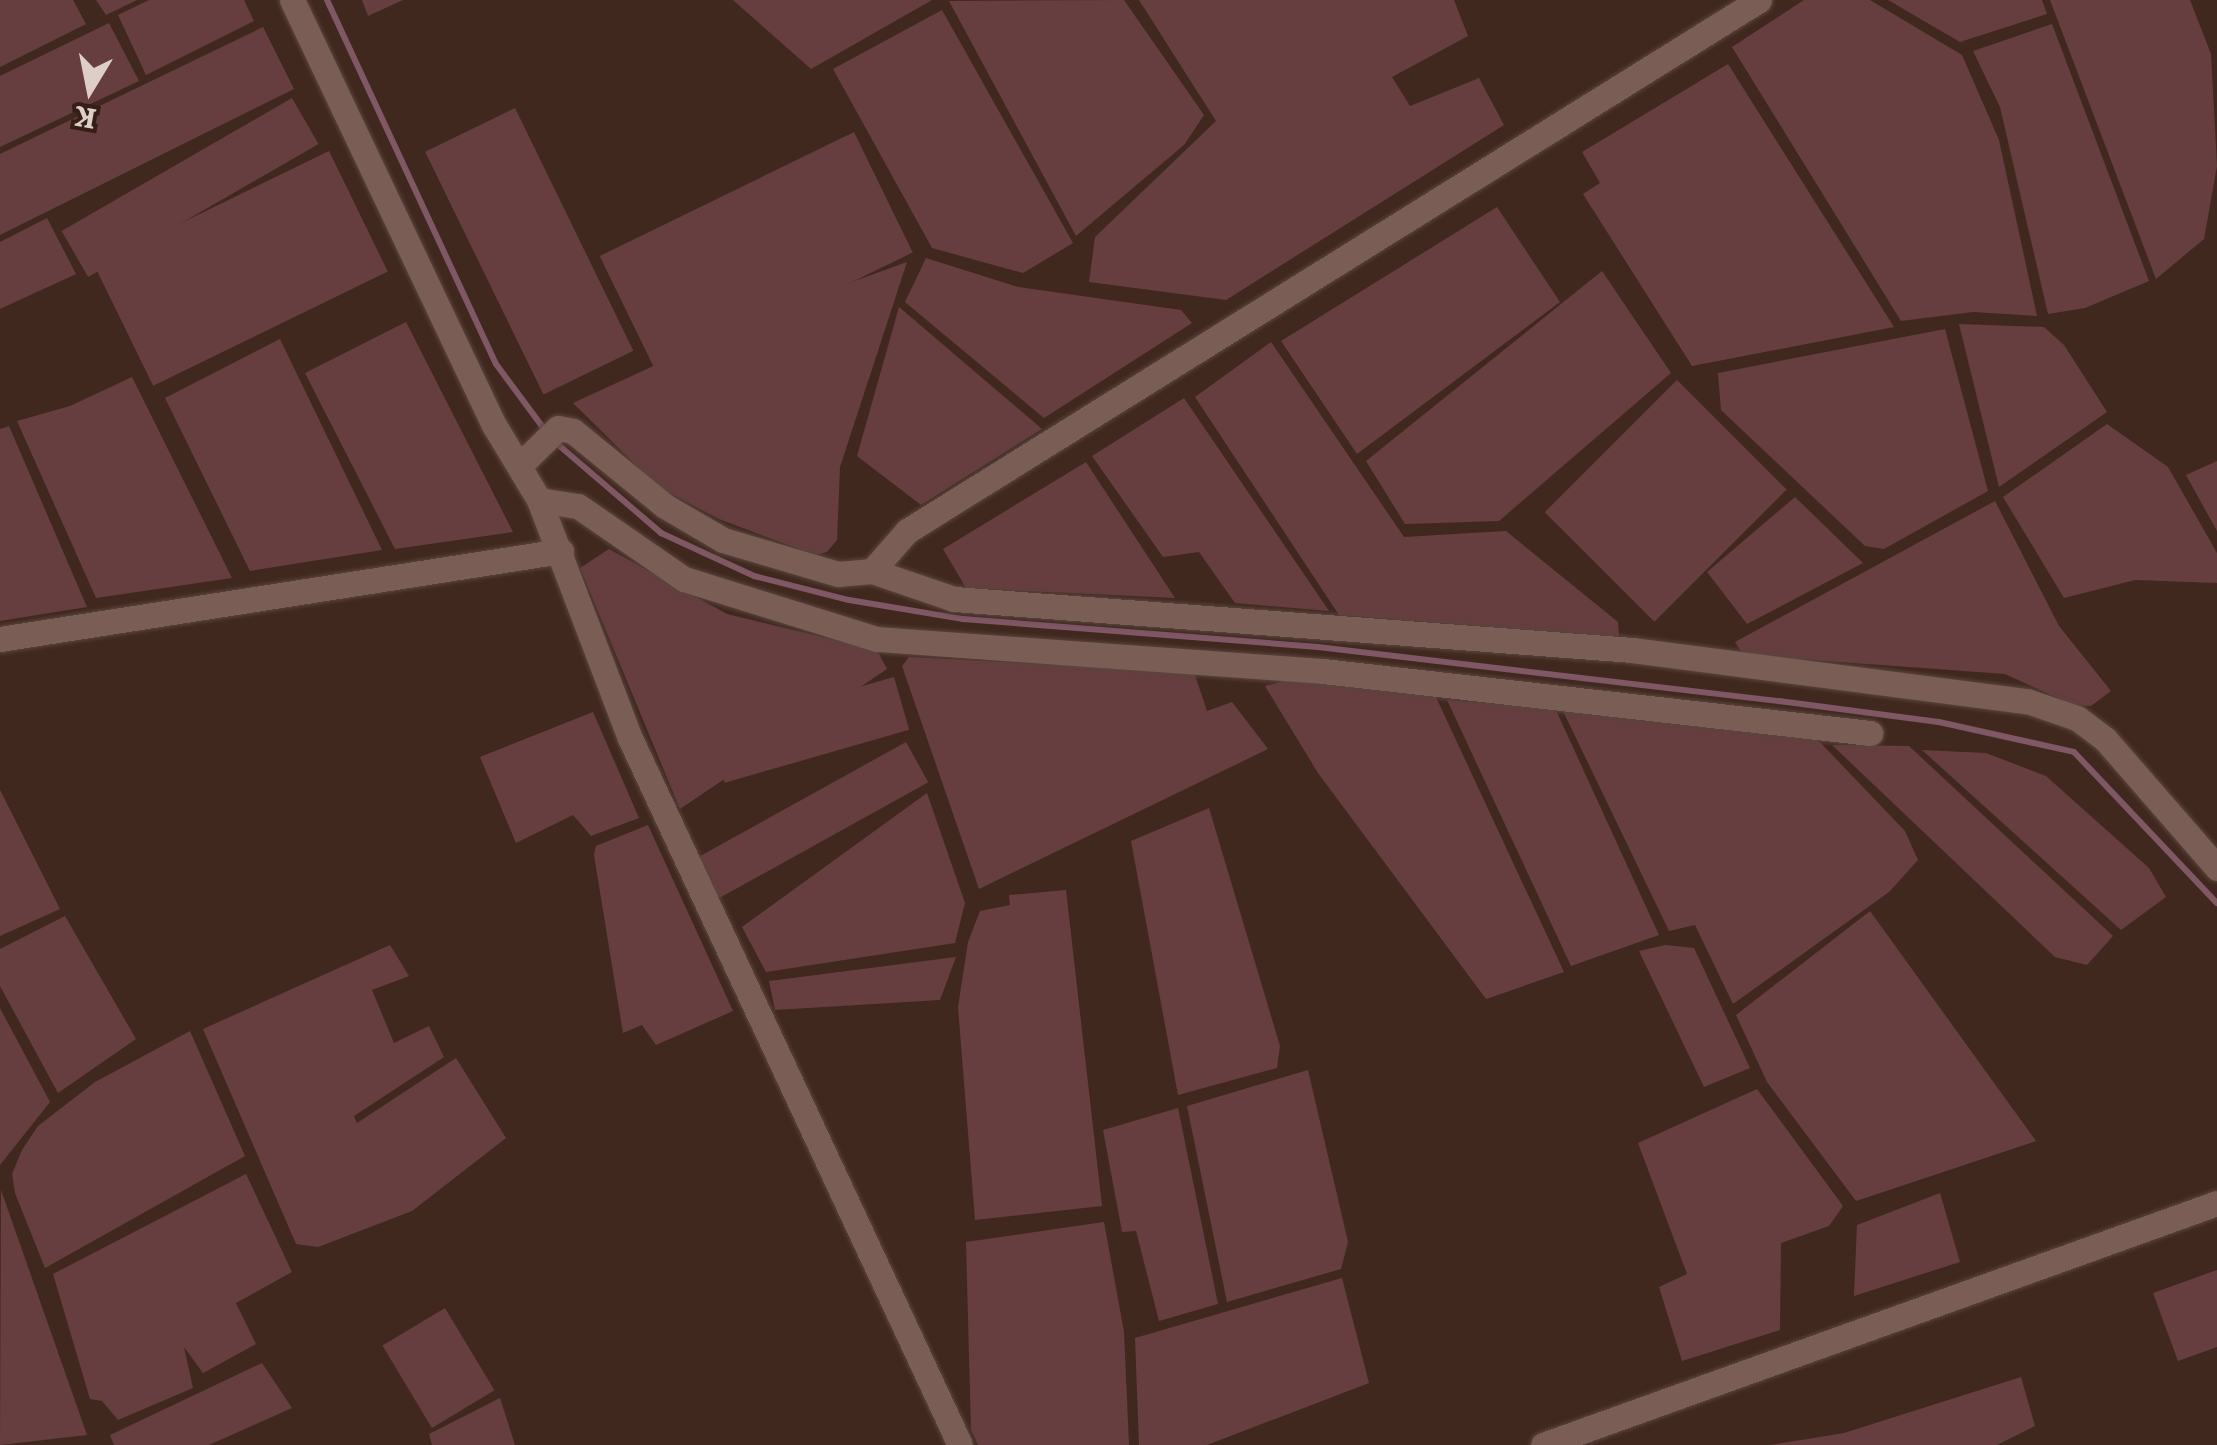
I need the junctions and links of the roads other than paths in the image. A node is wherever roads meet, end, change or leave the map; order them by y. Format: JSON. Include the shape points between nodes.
{"nodes":[{"id":1,"x":292,"y":0,"type":"edge"},
{"id":2,"x":1758,"y":0,"type":"edge"},
{"id":3,"x":518,"y":466,"type":"junction"},
{"id":4,"x":539,"y":500,"type":"junction"},
{"id":5,"x":561,"y":551,"type":"junction"},
{"id":6,"x":872,"y":571,"type":"junction"},
{"id":7,"x":0,"y":640,"type":"edge"},
{"id":8,"x":1870,"y":733,"type":"dead end"},
{"id":9,"x":2217,"y":868,"type":"edge"},
{"id":10,"x":2217,"y":1204,"type":"edge"},
{"id":11,"x":960,"y":1445,"type":"edge"},
{"id":12,"x":1542,"y":1445,"type":"edge"}],
"edges":[{"from":1,"to":3,"type":"street"},
{"from":2,"to":6,"type":"street","via":[[907,531]]},
{"from":3,"to":4,"type":"street"},
{"from":3,"to":6,"type":"street","via":[[558,428],[573,431],[665,506],[723,540],[838,574]]},
{"from":4,"to":5,"type":"street"},
{"from":4,"to":8,"type":"street","via":[[578,506],[684,579],[877,639],[1323,671]]},
{"from":5,"to":7,"type":"street"},
{"from":5,"to":11,"type":"street","via":[[629,736]]},
{"from":6,"to":9,"type":"street","via":[[954,600],[1632,650],[2027,701],[2077,718],[2106,739]]},
{"from":10,"to":12,"type":"street"}]}
